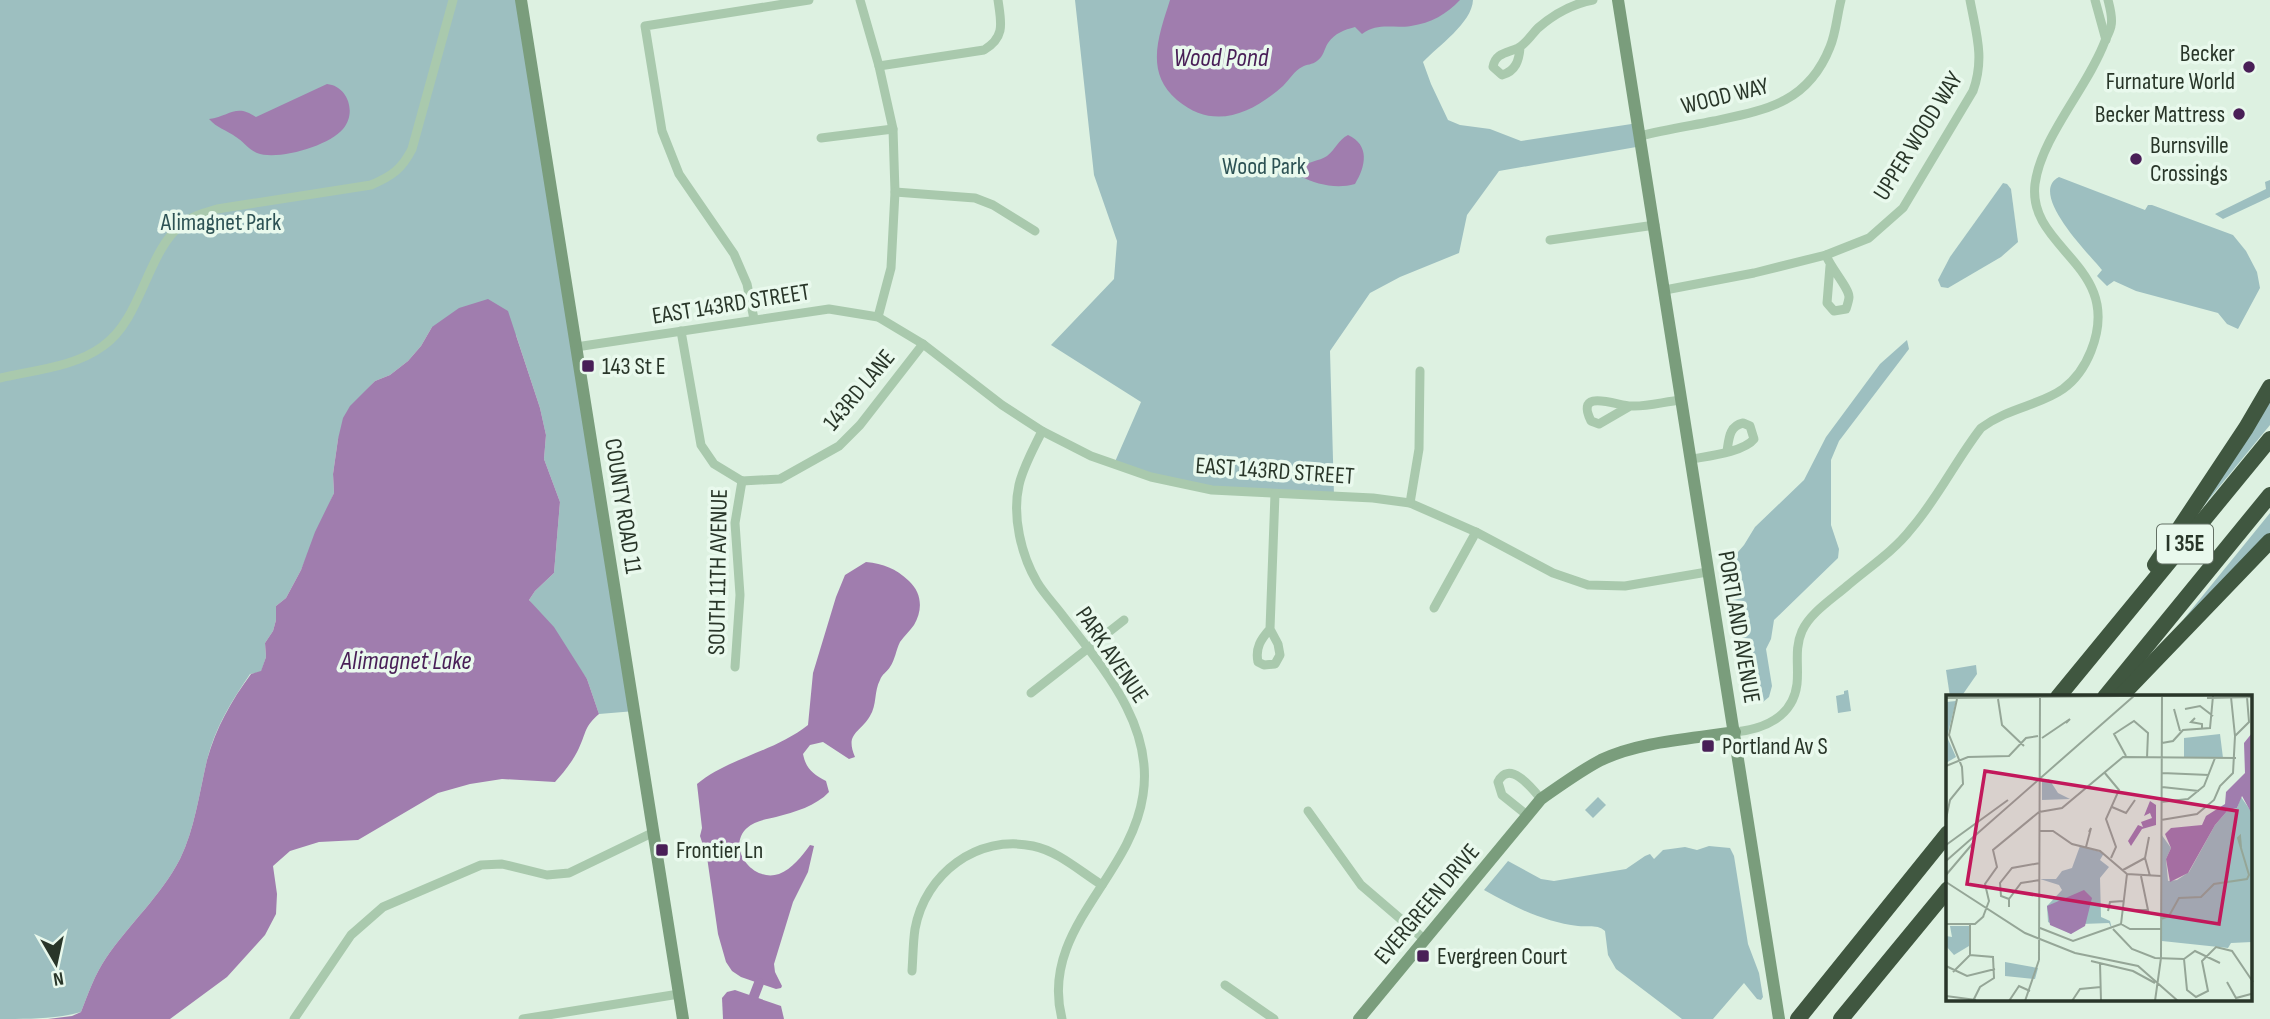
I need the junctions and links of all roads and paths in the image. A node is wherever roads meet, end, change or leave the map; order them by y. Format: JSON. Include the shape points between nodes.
{"nodes":[{"id":1,"x":453,"y":0,"type":"edge"},
{"id":2,"x":521,"y":0,"type":"edge"},
{"id":3,"x":809,"y":0,"type":"edge"},
{"id":4,"x":860,"y":0,"type":"edge"},
{"id":5,"x":998,"y":0,"type":"edge"},
{"id":6,"x":1593,"y":0,"type":"edge"},
{"id":7,"x":1618,"y":0,"type":"edge"},
{"id":8,"x":1841,"y":0,"type":"edge"},
{"id":9,"x":1970,"y":0,"type":"edge"},
{"id":10,"x":2095,"y":0,"type":"edge"},
{"id":11,"x":2108,"y":0,"type":"edge"},
{"id":12,"x":2106,"y":40,"type":"junction"},
{"id":13,"x":1520,"y":48,"type":"dead end"},
{"id":14,"x":879,"y":66,"type":"junction"},
{"id":15,"x":893,"y":129,"type":"junction"},
{"id":16,"x":1640,"y":135,"type":"junction"},
{"id":17,"x":821,"y":138,"type":"dead end"},
{"id":18,"x":895,"y":192,"type":"junction"},
{"id":19,"x":1655,"y":225,"type":"junction"},
{"id":20,"x":1035,"y":231,"type":"dead end"},
{"id":21,"x":1550,"y":240,"type":"dead end"},
{"id":22,"x":1826,"y":256,"type":"junction"},
{"id":23,"x":1830,"y":266,"type":"dead end"},
{"id":24,"x":1665,"y":290,"type":"junction"},
{"id":25,"x":878,"y":317,"type":"junction"},
{"id":26,"x":754,"y":319,"type":"junction"},
{"id":27,"x":681,"y":331,"type":"junction"},
{"id":28,"x":922,"y":344,"type":"junction"},
{"id":29,"x":576,"y":347,"type":"junction"},
{"id":30,"x":1420,"y":371,"type":"dead end"},
{"id":31,"x":0,"y":378,"type":"edge"},
{"id":32,"x":2270,"y":387,"type":"edge"},
{"id":33,"x":1682,"y":400,"type":"junction"},
{"id":34,"x":1630,"y":407,"type":"dead end"},
{"id":35,"x":1042,"y":431,"type":"junction"},
{"id":36,"x":2270,"y":439,"type":"edge"},
{"id":37,"x":1727,"y":451,"type":"dead end"},
{"id":38,"x":1692,"y":459,"type":"junction"},
{"id":39,"x":743,"y":481,"type":"junction"},
{"id":40,"x":1275,"y":494,"type":"junction"},
{"id":41,"x":2270,"y":495,"type":"edge"},
{"id":42,"x":1410,"y":503,"type":"junction"},
{"id":43,"x":1476,"y":532,"type":"junction"},
{"id":44,"x":2270,"y":541,"type":"edge"},
{"id":45,"x":1707,"y":572,"type":"junction"},
{"id":46,"x":1434,"y":608,"type":"dead end"},
{"id":47,"x":1124,"y":620,"type":"dead end"},
{"id":48,"x":1270,"y":629,"type":"dead end"},
{"id":49,"x":1088,"y":648,"type":"junction"},
{"id":50,"x":2098,"y":648,"type":"junction"},
{"id":51,"x":735,"y":667,"type":"dead end"},
{"id":52,"x":1031,"y":693,"type":"dead end"},
{"id":53,"x":2060,"y":695,"type":"edge"},
{"id":54,"x":2107,"y":695,"type":"edge"},
{"id":55,"x":2122,"y":695,"type":"edge"},
{"id":56,"x":1735,"y":732,"type":"junction"},
{"id":57,"x":1541,"y":799,"type":"junction"},
{"id":58,"x":1308,"y":811,"type":"dead end"},
{"id":59,"x":1527,"y":815,"type":"junction"},
{"id":60,"x":654,"y":832,"type":"junction"},
{"id":61,"x":1946,"y":835,"type":"edge"},
{"id":62,"x":1102,"y":885,"type":"junction"},
{"id":63,"x":1946,"y":891,"type":"edge"},
{"id":64,"x":1424,"y":940,"type":"junction"},
{"id":65,"x":912,"y":971,"type":"dead end"},
{"id":66,"x":1226,"y":985,"type":"dead end"},
{"id":67,"x":679,"y":994,"type":"junction"},
{"id":68,"x":294,"y":1019,"type":"edge"},
{"id":69,"x":523,"y":1019,"type":"edge"},
{"id":70,"x":683,"y":1019,"type":"edge"},
{"id":71,"x":1062,"y":1019,"type":"edge"},
{"id":72,"x":1274,"y":1019,"type":"edge"},
{"id":73,"x":1359,"y":1019,"type":"edge"},
{"id":74,"x":1779,"y":1019,"type":"edge"},
{"id":75,"x":1798,"y":1019,"type":"edge"},
{"id":76,"x":1841,"y":1019,"type":"edge"}],
"edges":[{"from":1,"to":31,"type":"street","via":[[412,149],[391,177],[372,185],[198,215],[181,225],[164,246],[121,329],[104,346],[83,358]]},
{"from":2,"to":29,"type":"street","name":"COUNTY ROAD 11"},
{"from":3,"to":26,"type":"street","via":[[645,26],[662,131],[679,174],[734,254],[747,284]]},
{"from":4,"to":14,"type":"street"},
{"from":5,"to":14,"type":"street","via":[[1002,27],[994,44],[984,50]]},
{"from":6,"to":13,"type":"street","via":[[1555,14]]},
{"from":7,"to":16,"type":"street","name":"PORTLAND AVENUE"},
{"from":8,"to":16,"type":"street","name":"WOOD WAY","via":[[1831,46],[1818,70],[1791,97],[1761,111]]},
{"from":9,"to":22,"type":"street","name":"UPPER WOOD WAY","via":[[1980,55],[1973,90],[1903,208],[1869,238]]},
{"from":10,"to":12,"type":"street"},
{"from":11,"to":12,"type":"street","via":[[2112,26]]},
{"from":12,"to":56,"type":"street","via":[[2049,144],[2035,184],[2040,218],[2083,271],[2096,302],[2095,340],[2084,367],[2052,397],[1981,428],[1911,531],[1802,629],[1796,648],[1797,686],[1783,714],[1770,724]]},
{"from":14,"to":15,"type":"street"},
{"from":15,"to":17,"type":"street"},
{"from":15,"to":18,"type":"street"},
{"from":16,"to":19,"type":"street","name":"PORTLAND AVENUE"},
{"from":18,"to":20,"type":"street","via":[[975,198]]},
{"from":18,"to":25,"type":"street","via":[[891,268]]},
{"from":19,"to":21,"type":"street"},
{"from":19,"to":24,"type":"street","name":"PORTLAND AVENUE"},
{"from":22,"to":23,"type":"street"},
{"from":22,"to":24,"type":"street","name":"UPPER WOOD WAY"},
{"from":24,"to":33,"type":"street","name":"PORTLAND AVENUE"},
{"from":25,"to":26,"type":"street","name":"EAST 143RD STREET","via":[[829,309]]},
{"from":25,"to":28,"type":"street","name":"EAST 143RD STREET"},
{"from":26,"to":27,"type":"street","name":"EAST 143RD STREET"},
{"from":27,"to":29,"type":"street","name":"EAST 143RD STREET"},
{"from":27,"to":39,"type":"street","name":"SOUTH 11TH AVENUE","via":[[701,445],[714,464]]},
{"from":28,"to":35,"type":"street","name":"EAST 143RD STREET"},
{"from":28,"to":39,"type":"street","name":"143RD LANE","via":[[839,446],[780,480]]},
{"from":29,"to":60,"type":"street","name":"COUNTY ROAD 11"},
{"from":30,"to":42,"type":"street","via":[[1419,449]]},
{"from":32,"to":50,"type":"highway","via":[[2182,527]]},
{"from":33,"to":34,"type":"street"},
{"from":33,"to":38,"type":"street","name":"PORTLAND AVENUE"},
{"from":35,"to":40,"type":"street","name":"EAST 143RD STREET","via":[[1091,456],[1150,477],[1212,489]]},
{"from":35,"to":49,"type":"street","name":"PARK AVENUE","via":[[1019,484],[1019,538],[1037,582]]},
{"from":36,"to":50,"type":"highway","number":"I 35E"},
{"from":37,"to":38,"type":"street"},
{"from":38,"to":45,"type":"street","name":"PORTLAND AVENUE"},
{"from":39,"to":51,"type":"street","name":"SOUTH 11TH AVENUE","via":[[735,523],[740,595]]},
{"from":40,"to":42,"type":"street","name":"EAST 143RD STREET"},
{"from":40,"to":48,"type":"street"},
{"from":41,"to":54,"type":"highway","number":"I 35E"},
{"from":42,"to":43,"type":"street","name":"EAST 143RD STREET"},
{"from":43,"to":45,"type":"street","name":"EAST 143RD STREET","via":[[1553,573],[1588,584],[1625,586]]},
{"from":43,"to":46,"type":"street"},
{"from":44,"to":55,"type":"highway"},
{"from":45,"to":56,"type":"street","name":"PORTLAND AVENUE"},
{"from":47,"to":49,"type":"street"},
{"from":49,"to":52,"type":"street"},
{"from":49,"to":62,"type":"street","name":"PARK AVENUE","via":[[1128,706],[1144,766],[1137,824]]},
{"from":50,"to":53,"type":"highway","number":"I 35E"},
{"from":56,"to":57,"type":"street","name":"EVERGREEN DRIVE","via":[[1644,747],[1604,759]]},
{"from":56,"to":74,"type":"street","name":"PORTLAND AVENUE"},
{"from":57,"to":59,"type":"street","name":"EVERGREEN DRIVE"},
{"from":57,"to":59,"type":"street","via":[[1513,773],[1500,776],[1502,795]]},
{"from":58,"to":64,"type":"street","via":[[1361,885]]},
{"from":59,"to":64,"type":"street","name":"EVERGREEN DRIVE"},
{"from":60,"to":67,"type":"street","name":"COUNTY ROAD 11"},
{"from":60,"to":68,"type":"street","via":[[569,873],[547,875],[502,864],[481,865],[383,907],[351,935]]},
{"from":61,"to":75,"type":"highway"},
{"from":62,"to":65,"type":"street","via":[[1034,846],[1004,843],[973,851],[947,868],[929,893],[916,926]]},
{"from":62,"to":71,"type":"street","name":"PARK AVENUE","via":[[1071,934],[1060,964],[1057,1002]]},
{"from":63,"to":76,"type":"highway"},
{"from":64,"to":73,"type":"street","name":"EVERGREEN DRIVE"},
{"from":66,"to":72,"type":"street"},
{"from":67,"to":69,"type":"street"},
{"from":67,"to":70,"type":"street","name":"COUNTY ROAD 11"}]}
